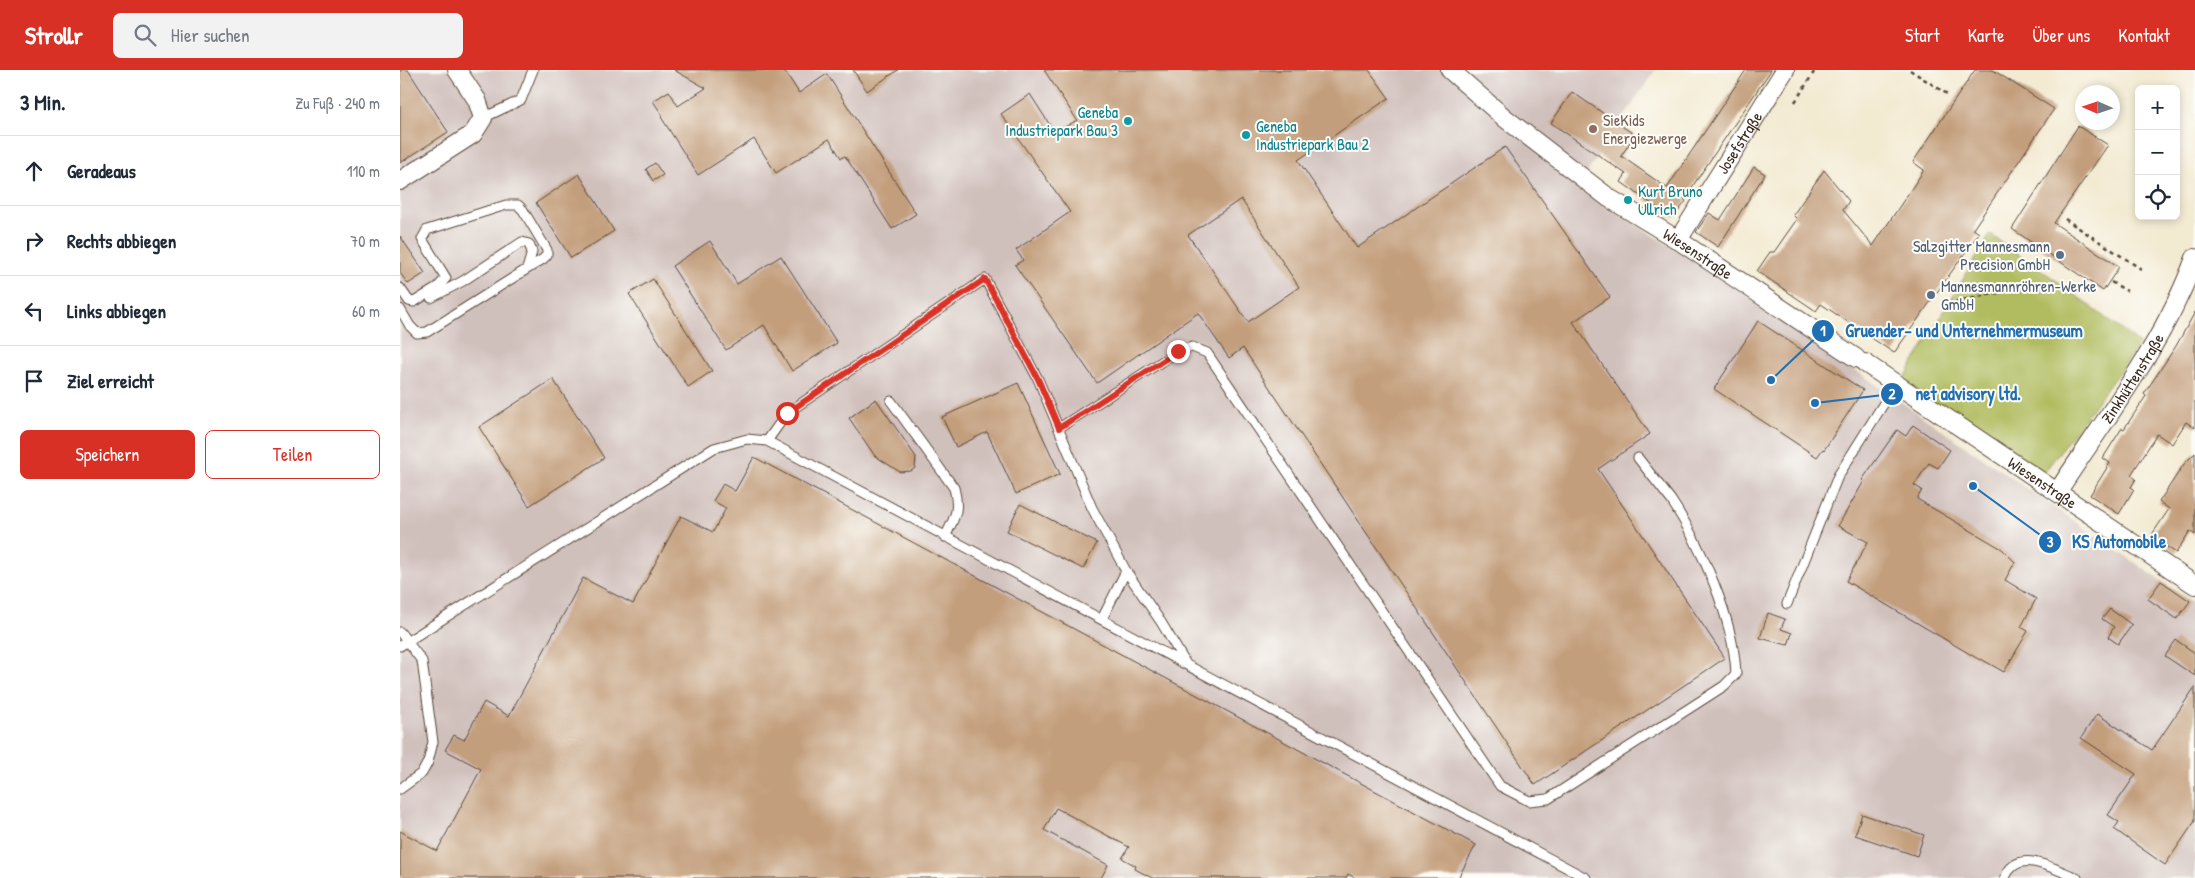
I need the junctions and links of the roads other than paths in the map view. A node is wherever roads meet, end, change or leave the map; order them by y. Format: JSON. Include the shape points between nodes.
{"nodes":[{"id":1,"x":457,"y":70,"type":"edge"},
{"id":2,"x":533,"y":70,"type":"edge"},
{"id":3,"x":1450,"y":70,"type":"edge"},
{"id":4,"x":1785,"y":70,"type":"edge"},
{"id":5,"x":483,"y":118,"type":"junction"},
{"id":6,"x":400,"y":181,"type":"edge"},
{"id":7,"x":1678,"y":240,"type":"junction"},
{"id":8,"x":2195,"y":258,"type":"edge"},
{"id":9,"x":526,"y":269,"type":"junction"},
{"id":10,"x":400,"y":288,"type":"edge"},
{"id":11,"x":418,"y":300,"type":"junction"},
{"id":12,"x":400,"y":309,"type":"edge"},
{"id":13,"x":1896,"y":384,"type":"junction"},
{"id":14,"x":891,"y":401,"type":"dead end"},
{"id":15,"x":1059,"y":428,"type":"junction"},
{"id":16,"x":767,"y":441,"type":"junction"},
{"id":17,"x":1638,"y":458,"type":"dead end"},
{"id":18,"x":2058,"y":491,"type":"junction"},
{"id":19,"x":945,"y":537,"type":"junction"},
{"id":20,"x":1126,"y":571,"type":"junction"},
{"id":21,"x":2195,"y":585,"type":"edge"},
{"id":22,"x":1787,"y":604,"type":"dead end"},
{"id":23,"x":1102,"y":619,"type":"junction"},
{"id":24,"x":400,"y":632,"type":"edge"},
{"id":25,"x":403,"y":644,"type":"edge"},
{"id":26,"x":1186,"y":664,"type":"junction"},
{"id":27,"x":400,"y":789,"type":"edge"},
{"id":28,"x":1586,"y":878,"type":"edge"},
{"id":29,"x":2006,"y":878,"type":"edge"},
{"id":30,"x":2077,"y":878,"type":"edge"}],
"edges":[{"from":1,"to":5,"type":"street","via":[[477,100]]},
{"from":2,"to":5,"type":"lane","via":[[521,100]]},
{"from":3,"to":7,"type":"street","name":"Wiesenstraße","via":[[1506,119],[1609,198]]},
{"from":4,"to":7,"type":"street","name":"Josefstraße"},
{"from":5,"to":6,"type":"street","via":[[473,134]]},
{"from":7,"to":13,"type":"street","name":"Wiesenstraße"},
{"from":8,"to":18,"type":"street","name":"Zinkhüttenstraße","via":[[2182,292],[2152,348]]},
{"from":9,"to":11,"type":"lane","via":[[532,252],[529,244],[522,242],[463,281],[430,298]]},
{"from":9,"to":11,"type":"lane","via":[[547,255],[547,250],[518,206],[506,206],[452,221],[427,230],[422,236],[446,278]]},
{"from":9,"to":12,"type":"lane","via":[[427,332],[417,333]]},
{"from":10,"to":11,"type":"lane","via":[[409,301]]},
{"from":13,"to":18,"type":"street","name":"Wiesenstraße"},
{"from":13,"to":22,"type":"lane","via":[[1838,476]]},
{"from":14,"to":19,"type":"lane","via":[[954,488],[958,503],[956,516]]},
{"from":15,"to":16,"type":"lane","via":[[1038,379],[985,279],[787,413]]},
{"from":15,"to":17,"type":"lane","via":[[1178,351],[1192,347],[1207,354],[1500,786],[1529,801],[1548,800],[1724,686],[1736,674],[1736,658],[1725,614],[1709,574],[1676,509]]},
{"from":15,"to":20,"type":"lane","via":[[1092,508]]},
{"from":16,"to":19,"type":"lane"},
{"from":16,"to":25,"type":"lane","via":[[747,439],[714,448]]},
{"from":18,"to":21,"type":"street","name":"Wiesenstraße"},
{"from":19,"to":23,"type":"lane"},
{"from":20,"to":23,"type":"lane"},
{"from":20,"to":26,"type":"lane"},
{"from":23,"to":26,"type":"lane"},
{"from":24,"to":25,"type":"lane"},
{"from":25,"to":27,"type":"lane","via":[[422,662],[433,742],[422,773]]},
{"from":26,"to":28,"type":"lane"},
{"from":29,"to":30,"type":"lane","via":[[2015,863],[2026,860]]}]}
